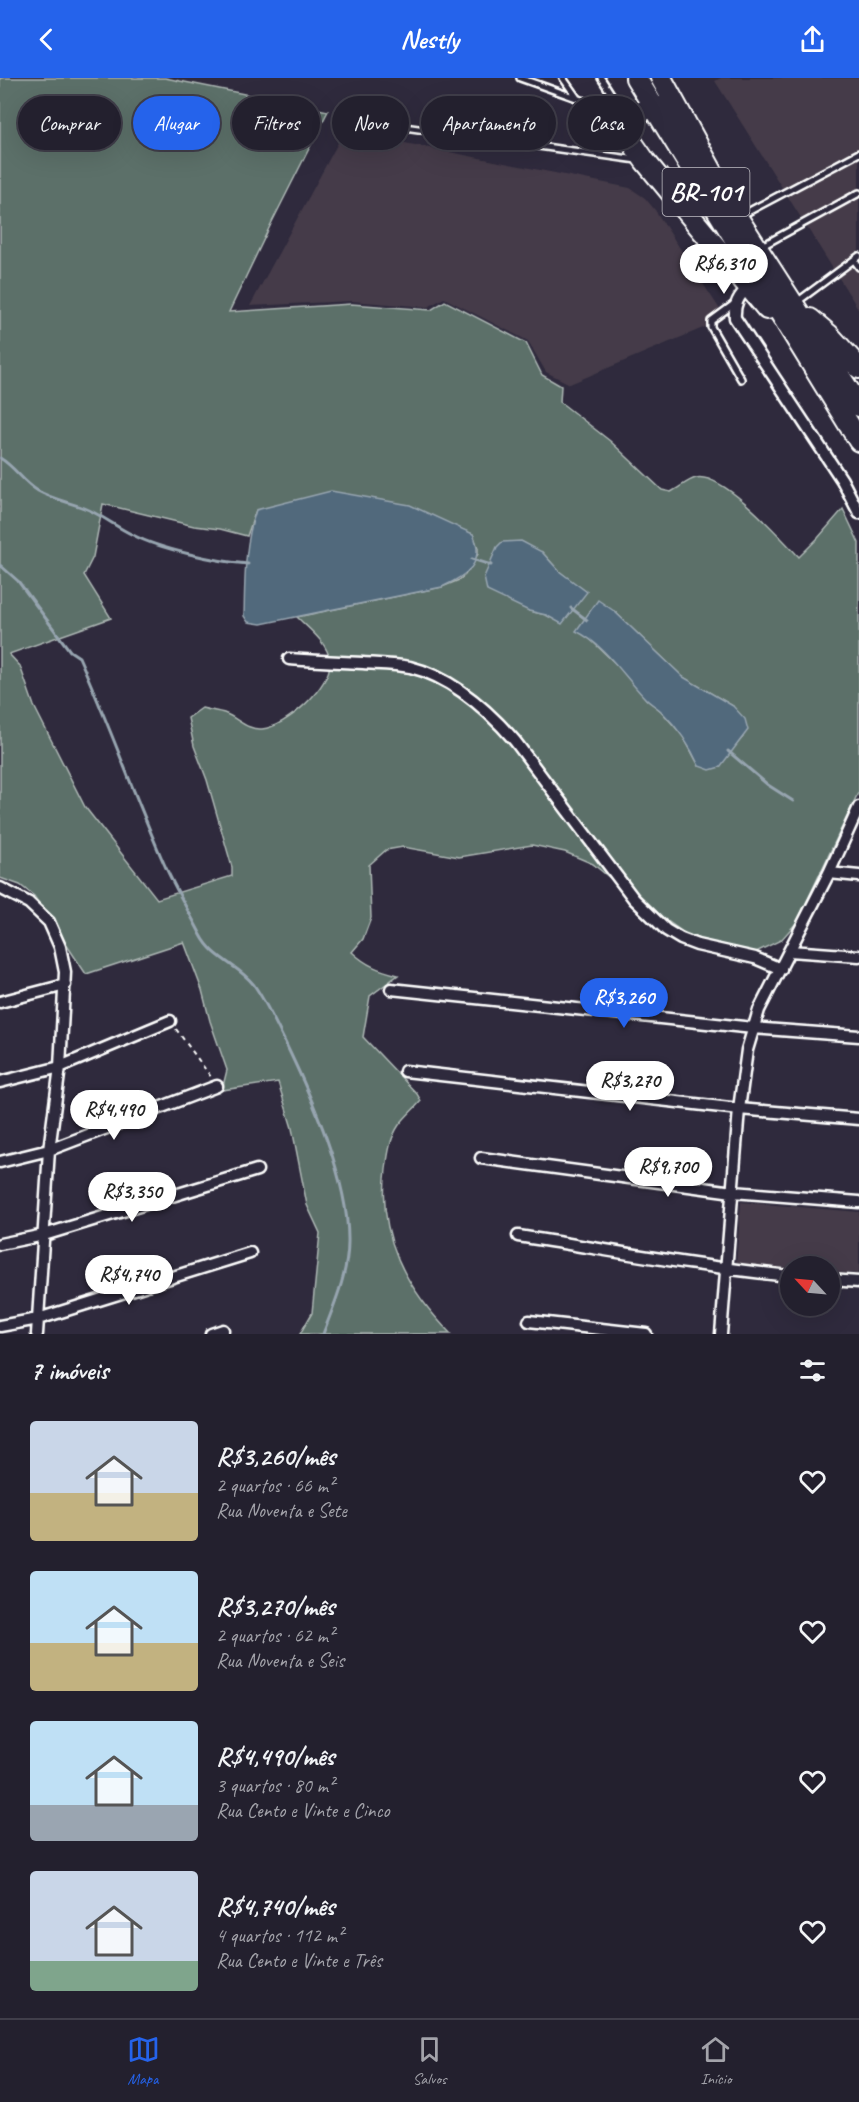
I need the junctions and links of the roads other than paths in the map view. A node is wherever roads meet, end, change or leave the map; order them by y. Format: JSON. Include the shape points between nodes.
{"nodes":[{"id":1,"x":520,"y":78,"type":"edge"},
{"id":2,"x":563,"y":78,"type":"edge"},
{"id":3,"x":601,"y":78,"type":"edge"},
{"id":4,"x":636,"y":78,"type":"edge"},
{"id":5,"x":662,"y":78,"type":"edge"},
{"id":6,"x":571,"y":96,"type":"edge"},
{"id":7,"x":576,"y":96,"type":"edge"},
{"id":8,"x":612,"y":96,"type":"edge"},
{"id":9,"x":652,"y":105,"type":"junction"},
{"id":10,"x":644,"y":110,"type":"edge"},
{"id":11,"x":409,"y":128,"type":"edge"},
{"id":12,"x":690,"y":132,"type":"junction"},
{"id":13,"x":637,"y":150,"type":"edge"},
{"id":14,"x":859,"y":153,"type":"edge"},
{"id":15,"x":645,"y":161,"type":"junction"},
{"id":16,"x":859,"y":193,"type":"edge"},
{"id":17,"x":737,"y":217,"type":"junction"},
{"id":18,"x":758,"y":249,"type":"junction"},
{"id":19,"x":857,"y":258,"type":"edge"},
{"id":20,"x":859,"y":267,"type":"edge"},
{"id":21,"x":743,"y":295,"type":"junction"},
{"id":22,"x":792,"y":312,"type":"junction"},
{"id":23,"x":859,"y":368,"type":"edge"},
{"id":24,"x":741,"y":379,"type":"dead end"},
{"id":25,"x":859,"y":406,"type":"edge"},
{"id":26,"x":859,"y":441,"type":"edge"},
{"id":27,"x":859,"y":513,"type":"edge"},
{"id":28,"x":289,"y":659,"type":"dead end"},
{"id":29,"x":859,"y":807,"type":"edge"},
{"id":30,"x":829,"y":873,"type":"junction"},
{"id":31,"x":859,"y":876,"type":"edge"},
{"id":32,"x":0,"y":888,"type":"edge"},
{"id":33,"x":790,"y":951,"type":"junction"},
{"id":34,"x":859,"y":956,"type":"edge"},
{"id":35,"x":781,"y":969,"type":"junction"},
{"id":36,"x":65,"y":985,"type":"junction"},
{"id":37,"x":391,"y":989,"type":"dead end"},
{"id":38,"x":0,"y":1002,"type":"edge"},
{"id":39,"x":170,"y":1021,"type":"road end"},
{"id":40,"x":753,"y":1028,"type":"junction"},
{"id":41,"x":859,"y":1036,"type":"edge"},
{"id":42,"x":60,"y":1067,"type":"junction"},
{"id":43,"x":405,"y":1071,"type":"dead end"},
{"id":44,"x":0,"y":1082,"type":"edge"},
{"id":45,"x":217,"y":1086,"type":"road end"},
{"id":46,"x":739,"y":1109,"type":"junction"},
{"id":47,"x":859,"y":1119,"type":"edge"},
{"id":48,"x":49,"y":1150,"type":"junction"},
{"id":49,"x":481,"y":1158,"type":"dead end"},
{"id":50,"x":0,"y":1162,"type":"edge"},
{"id":51,"x":256,"y":1170,"type":"dead end"},
{"id":52,"x":733,"y":1192,"type":"junction"},
{"id":53,"x":859,"y":1202,"type":"edge"},
{"id":54,"x":44,"y":1235,"type":"junction"},
{"id":55,"x":518,"y":1236,"type":"dead end"},
{"id":56,"x":0,"y":1244,"type":"edge"},
{"id":57,"x":250,"y":1253,"type":"dead end"},
{"id":58,"x":727,"y":1270,"type":"junction"},
{"id":59,"x":780,"y":1275,"type":"edge"},
{"id":60,"x":840,"y":1281,"type":"edge"},
{"id":61,"x":859,"y":1282,"type":"edge"},
{"id":62,"x":38,"y":1319,"type":"junction"},
{"id":63,"x":529,"y":1321,"type":"dead end"},
{"id":64,"x":0,"y":1326,"type":"edge"},
{"id":65,"x":223,"y":1330,"type":"dead end"},
{"id":66,"x":37,"y":1334,"type":"edge"},
{"id":67,"x":211,"y":1334,"type":"edge"},
{"id":68,"x":646,"y":1334,"type":"edge"},
{"id":69,"x":721,"y":1334,"type":"edge"}],
"edges":[{"from":1,"to":6,"type":"lane"},
{"from":2,"to":7,"type":"lane"},
{"from":3,"to":8,"type":"lane"},
{"from":4,"to":9,"type":"highway","number":"BR-101"},
{"from":5,"to":12,"type":"highway","number":"BR-101"},
{"from":9,"to":10,"type":"highway"},
{"from":9,"to":12,"type":"highway","via":[[667,110]]},
{"from":9,"to":22,"type":"highway","number":"BR-101"},
{"from":11,"to":15,"type":"lane"},
{"from":12,"to":17,"type":"highway","number":"BR-101"},
{"from":13,"to":15,"type":"highway"},
{"from":14,"to":17,"type":"lane"},
{"from":15,"to":21,"type":"highway"},
{"from":16,"to":18,"type":"lane"},
{"from":17,"to":18,"type":"highway","number":"BR-101"},
{"from":18,"to":22,"type":"highway","number":"BR-101"},
{"from":19,"to":20,"type":"lane"},
{"from":19,"to":22,"type":"lane"},
{"from":21,"to":22,"type":"highway","via":[[767,309]]},
{"from":21,"to":24,"type":"lane","via":[[711,321]]},
{"from":21,"to":27,"type":"street","via":[[735,318],[842,480]]},
{"from":22,"to":23,"type":"highway","via":[[822,327]]},
{"from":22,"to":25,"type":"highway","number":"BR-101"},
{"from":22,"to":26,"type":"highway","number":"BR-101"},
{"from":28,"to":35,"type":"street","via":[[410,668],[458,690],[498,721],[634,899],[666,930],[697,945],[755,958]]},
{"from":29,"to":30,"type":"street"},
{"from":30,"to":31,"type":"street"},
{"from":30,"to":33,"type":"street"},
{"from":32,"to":36,"type":"street","via":[[29,903],[49,922],[60,947]]},
{"from":33,"to":34,"type":"street"},
{"from":33,"to":35,"type":"street"},
{"from":35,"to":40,"type":"street"},
{"from":36,"to":38,"type":"street"},
{"from":36,"to":42,"type":"street"},
{"from":37,"to":40,"type":"street"},
{"from":39,"to":42,"type":"street"},
{"from":40,"to":41,"type":"street"},
{"from":40,"to":46,"type":"street"},
{"from":42,"to":44,"type":"street"},
{"from":42,"to":48,"type":"street"},
{"from":43,"to":46,"type":"street"},
{"from":45,"to":48,"type":"street"},
{"from":46,"to":47,"type":"street"},
{"from":46,"to":52,"type":"street"},
{"from":48,"to":50,"type":"street"},
{"from":48,"to":54,"type":"street"},
{"from":49,"to":52,"type":"street"},
{"from":51,"to":54,"type":"street"},
{"from":52,"to":53,"type":"street"},
{"from":52,"to":58,"type":"street"},
{"from":54,"to":56,"type":"street"},
{"from":54,"to":62,"type":"street"},
{"from":55,"to":58,"type":"street"},
{"from":57,"to":62,"type":"street"},
{"from":58,"to":59,"type":"street"},
{"from":58,"to":69,"type":"street"},
{"from":60,"to":61,"type":"street"},
{"from":62,"to":64,"type":"street"},
{"from":62,"to":66,"type":"street"},
{"from":63,"to":68,"type":"street"},
{"from":65,"to":67,"type":"street"}]}
